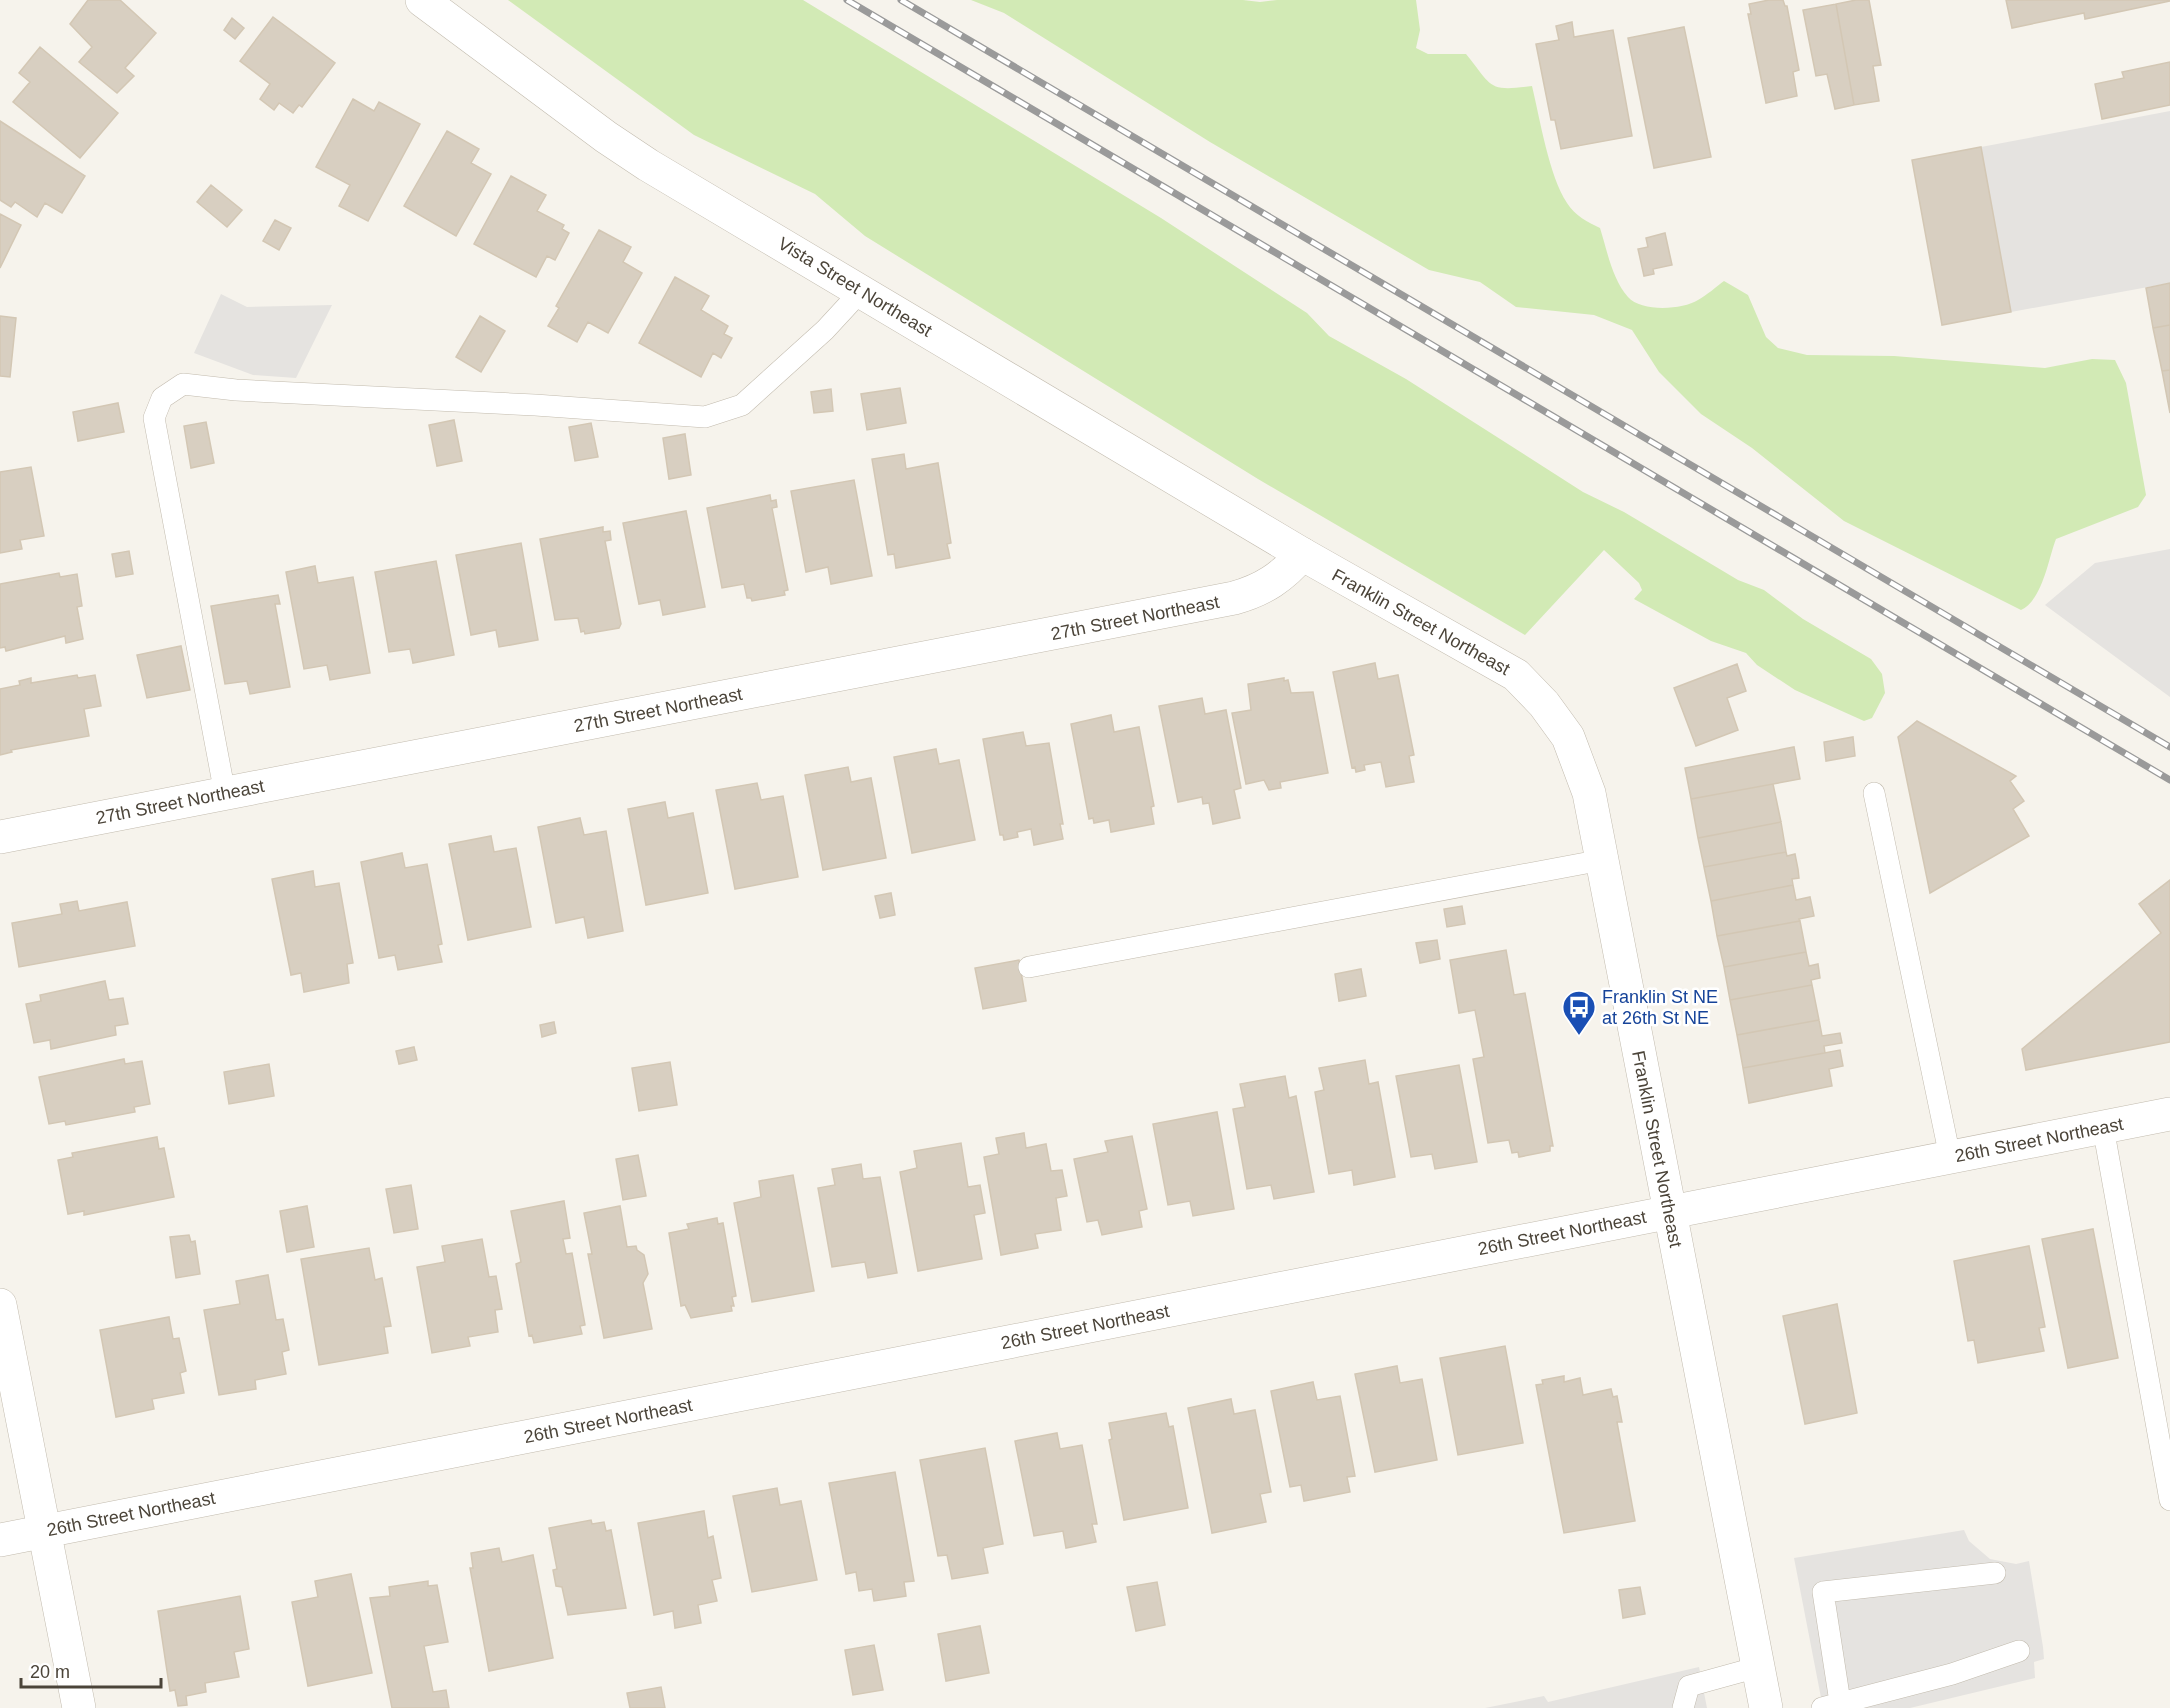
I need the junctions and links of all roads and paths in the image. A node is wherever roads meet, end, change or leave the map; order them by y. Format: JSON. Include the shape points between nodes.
{"nodes":[{"id":1,"x":422,"y":0,"type":"edge"},
{"id":2,"x":861,"y":291,"type":"junction"},
{"id":3,"x":1302,"y":554,"type":"junction"},
{"id":4,"x":1874,"y":793,"type":"dead end"},
{"id":5,"x":225,"y":794,"type":"junction"},
{"id":6,"x":0,"y":837,"type":"edge"},
{"id":7,"x":1602,"y":860,"type":"junction"},
{"id":8,"x":1029,"y":967,"type":"dead end"},
{"id":9,"x":2170,"y":1114,"type":"edge"},
{"id":10,"x":2103,"y":1127,"type":"junction"},
{"id":11,"x":1950,"y":1157,"type":"junction"},
{"id":12,"x":1669,"y":1212,"type":"junction"},
{"id":13,"x":0,"y":1305,"type":"edge"},
{"id":14,"x":2170,"y":1500,"type":"edge"},
{"id":15,"x":44,"y":1532,"type":"junction"},
{"id":16,"x":0,"y":1540,"type":"edge"},
{"id":17,"x":1995,"y":1573,"type":"dead end"},
{"id":18,"x":2019,"y":1651,"type":"dead end"},
{"id":19,"x":1758,"y":1667,"type":"junction"},
{"id":20,"x":1831,"y":1705,"type":"edge"},
{"id":21,"x":78,"y":1708,"type":"edge"},
{"id":22,"x":1683,"y":1708,"type":"edge"},
{"id":23,"x":1766,"y":1708,"type":"edge"}],
"edges":[{"from":1,"to":2,"type":"street","name":"Vista Street Northeast","via":[[614,143]]},
{"from":2,"to":3,"type":"street","name":"Vista Street Northeast"},
{"from":2,"to":5,"type":"lane","via":[[825,330],[742,405],[705,417],[183,384],[162,398],[154,418]]},
{"from":3,"to":5,"type":"street","name":"27th Street Northeast","via":[[1272,583],[1234,598]]},
{"from":3,"to":7,"type":"street","name":"Franklin Street Northeast","via":[[1516,675],[1545,704],[1568,737],[1589,793]]},
{"from":4,"to":11,"type":"lane"},
{"from":5,"to":6,"type":"street","name":"27th Street Northeast"},
{"from":7,"to":8,"type":"lane"},
{"from":7,"to":12,"type":"street","name":"Franklin Street Northeast"},
{"from":9,"to":10,"type":"street","name":"26th Street Northeast"},
{"from":10,"to":11,"type":"street","name":"26th Street Northeast"},
{"from":10,"to":14,"type":"lane"},
{"from":11,"to":12,"type":"street","name":"26th Street Northeast"},
{"from":12,"to":15,"type":"street","name":"26th Street Northeast"},
{"from":12,"to":19,"type":"street","name":"Franklin Street Northeast"},
{"from":13,"to":15,"type":"street"},
{"from":15,"to":16,"type":"street","name":"26th Street Northeast"},
{"from":15,"to":21,"type":"street"},
{"from":17,"to":20,"type":"lane","via":[[1823,1592]]},
{"from":18,"to":20,"type":"lane","via":[[1952,1674]]},
{"from":19,"to":22,"type":"lane","via":[[1689,1686]]},
{"from":19,"to":23,"type":"street","name":"Franklin Street Northeast"}]}
